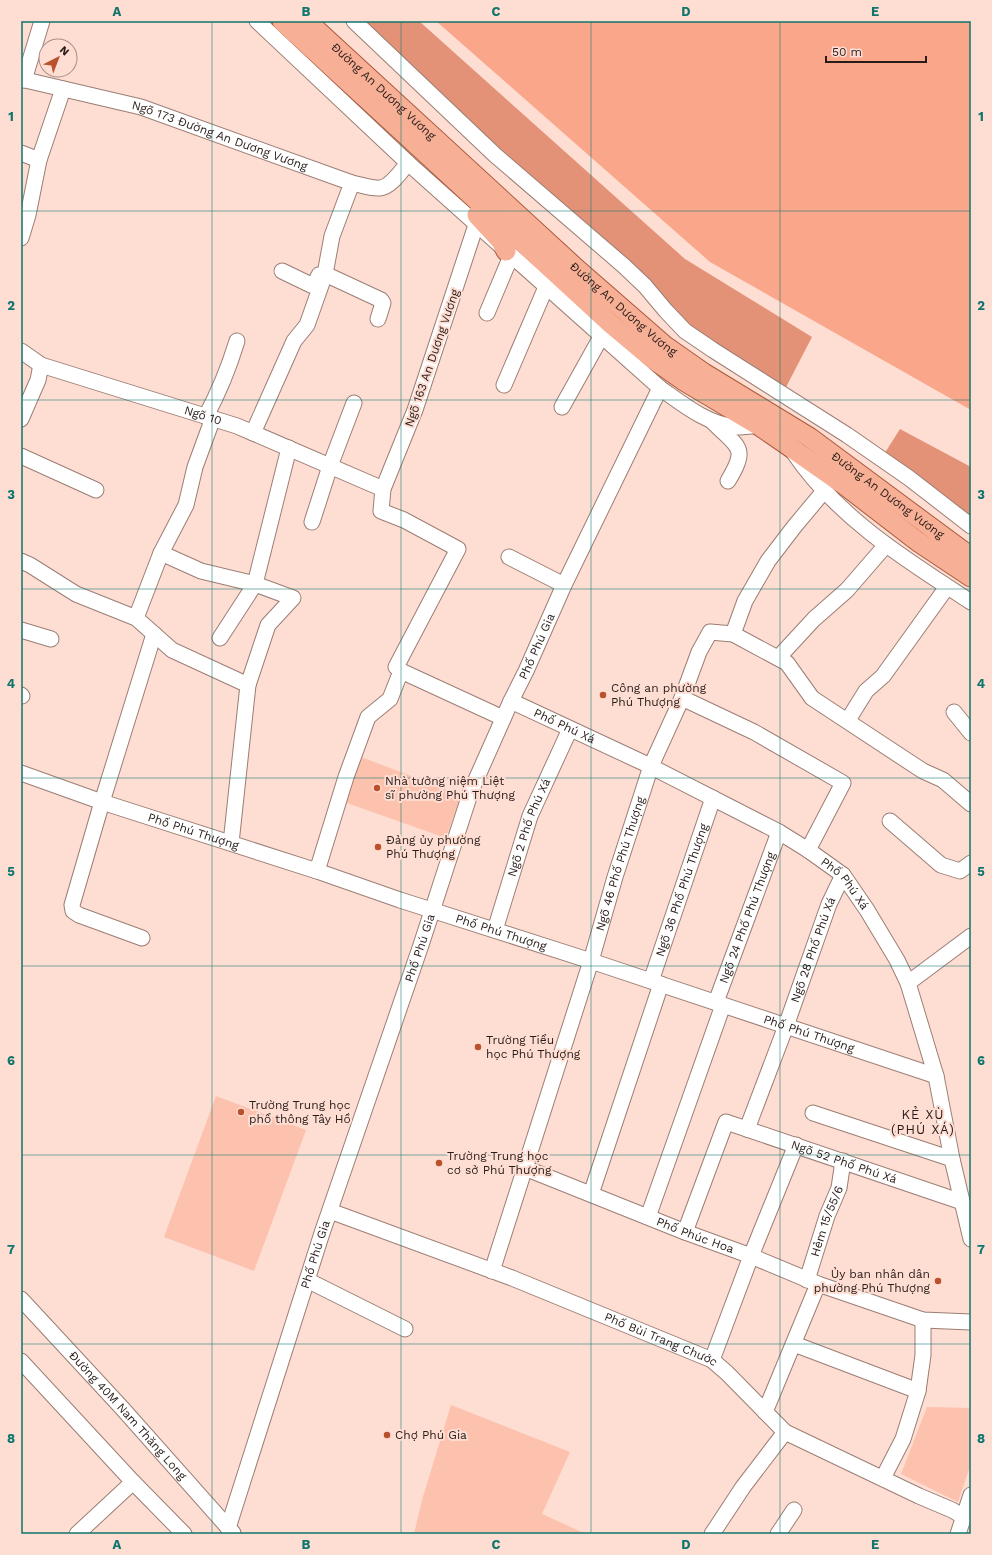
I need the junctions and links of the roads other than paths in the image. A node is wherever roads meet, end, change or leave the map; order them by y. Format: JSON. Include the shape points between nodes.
{"nodes":[{"id":1,"x":42,"y":21,"type":"edge"},
{"id":2,"x":257,"y":21,"type":"edge"},
{"id":3,"x":282,"y":21,"type":"edge"},
{"id":4,"x":307,"y":21,"type":"edge"},
{"id":5,"x":354,"y":21,"type":"edge"},
{"id":6,"x":346,"y":69,"type":"junction"},
{"id":7,"x":22,"y":80,"type":"edge"},
{"id":8,"x":63,"y":89,"type":"junction"},
{"id":9,"x":21,"y":153,"type":"edge"},
{"id":10,"x":432,"y":158,"type":"junction"},
{"id":11,"x":39,"y":160,"type":"junction"},
{"id":12,"x":408,"y":163,"type":"junction"},
{"id":13,"x":352,"y":183,"type":"junction"},
{"id":14,"x":476,"y":225,"type":"junction"},
{"id":15,"x":21,"y":238,"type":"edge"},
{"id":16,"x":508,"y":254,"type":"junction"},
{"id":17,"x":282,"y":271,"type":"dead end"},
{"id":18,"x":324,"y":275,"type":"junction"},
{"id":19,"x":546,"y":287,"type":"junction"},
{"id":20,"x":487,"y":313,"type":"dead end"},
{"id":21,"x":378,"y":319,"type":"dead end"},
{"id":22,"x":601,"y":337,"type":"junction"},
{"id":23,"x":237,"y":341,"type":"dead end"},
{"id":24,"x":21,"y":350,"type":"edge"},
{"id":25,"x":42,"y":365,"type":"junction"},
{"id":26,"x":504,"y":385,"type":"dead end"},
{"id":27,"x":660,"y":388,"type":"junction"},
{"id":28,"x":354,"y":403,"type":"dead end"},
{"id":29,"x":562,"y":407,"type":"dead end"},
{"id":30,"x":210,"y":417,"type":"junction"},
{"id":31,"x":21,"y":420,"type":"edge"},
{"id":32,"x":713,"y":422,"type":"junction"},
{"id":33,"x":758,"y":425,"type":"junction"},
{"id":34,"x":253,"y":433,"type":"junction"},
{"id":35,"x":790,"y":447,"type":"junction"},
{"id":36,"x":289,"y":448,"type":"junction"},
{"id":37,"x":21,"y":456,"type":"edge"},
{"id":38,"x":330,"y":466,"type":"junction"},
{"id":39,"x":728,"y":481,"type":"dead end"},
{"id":40,"x":383,"y":489,"type":"junction"},
{"id":41,"x":96,"y":490,"type":"dead end"},
{"id":42,"x":824,"y":491,"type":"junction"},
{"id":43,"x":312,"y":522,"type":"dead end"},
{"id":44,"x":971,"y":526,"type":"edge"},
{"id":45,"x":886,"y":545,"type":"junction"},
{"id":46,"x":161,"y":553,"type":"junction"},
{"id":47,"x":509,"y":557,"type":"dead end"},
{"id":48,"x":971,"y":557,"type":"edge"},
{"id":49,"x":21,"y":561,"type":"edge"},
{"id":50,"x":971,"y":577,"type":"edge"},
{"id":51,"x":255,"y":584,"type":"junction"},
{"id":52,"x":564,"y":585,"type":"junction"},
{"id":53,"x":947,"y":587,"type":"junction"},
{"id":54,"x":971,"y":602,"type":"edge"},
{"id":55,"x":136,"y":618,"type":"junction"},
{"id":56,"x":21,"y":630,"type":"edge"},
{"id":57,"x":154,"y":634,"type":"junction"},
{"id":58,"x":733,"y":634,"type":"junction"},
{"id":59,"x":220,"y":638,"type":"dead end"},
{"id":60,"x":51,"y":639,"type":"dead end"},
{"id":61,"x":778,"y":658,"type":"junction"},
{"id":62,"x":401,"y":671,"type":"junction"},
{"id":63,"x":248,"y":685,"type":"junction"},
{"id":64,"x":682,"y":698,"type":"junction"},
{"id":65,"x":511,"y":701,"type":"junction"},
{"id":66,"x":954,"y":712,"type":"dead end"},
{"id":67,"x":503,"y":718,"type":"junction"},
{"id":68,"x":848,"y":720,"type":"junction"},
{"id":69,"x":570,"y":728,"type":"junction"},
{"id":70,"x":971,"y":733,"type":"edge"},
{"id":71,"x":651,"y":766,"type":"junction"},
{"id":72,"x":21,"y":773,"type":"edge"},
{"id":73,"x":713,"y":798,"type":"junction"},
{"id":74,"x":102,"y":802,"type":"junction"},
{"id":75,"x":971,"y":804,"type":"edge"},
{"id":76,"x":890,"y":821,"type":"dead end"},
{"id":77,"x":778,"y":832,"type":"junction"},
{"id":78,"x":231,"y":843,"type":"junction"},
{"id":79,"x":808,"y":850,"type":"junction"},
{"id":80,"x":971,"y":863,"type":"edge"},
{"id":81,"x":317,"y":871,"type":"junction"},
{"id":82,"x":844,"y":875,"type":"junction"},
{"id":83,"x":432,"y":910,"type":"junction"},
{"id":84,"x":495,"y":930,"type":"junction"},
{"id":85,"x":971,"y":936,"type":"edge"},
{"id":86,"x":142,"y":938,"type":"dead end"},
{"id":87,"x":591,"y":961,"type":"junction"},
{"id":88,"x":656,"y":983,"type":"junction"},
{"id":89,"x":908,"y":983,"type":"junction"},
{"id":90,"x":719,"y":1003,"type":"junction"},
{"id":91,"x":786,"y":1026,"type":"junction"},
{"id":92,"x":936,"y":1076,"type":"junction"},
{"id":93,"x":813,"y":1113,"type":"dead end"},
{"id":94,"x":747,"y":1129,"type":"junction"},
{"id":95,"x":796,"y":1145,"type":"junction"},
{"id":96,"x":952,"y":1159,"type":"junction"},
{"id":97,"x":843,"y":1162,"type":"junction"},
{"id":98,"x":525,"y":1168,"type":"junction"},
{"id":99,"x":591,"y":1194,"type":"junction"},
{"id":100,"x":962,"y":1202,"type":"junction"},
{"id":101,"x":330,"y":1211,"type":"junction"},
{"id":102,"x":648,"y":1216,"type":"junction"},
{"id":103,"x":686,"y":1232,"type":"junction"},
{"id":104,"x":971,"y":1239,"type":"edge"},
{"id":105,"x":751,"y":1256,"type":"junction"},
{"id":106,"x":492,"y":1270,"type":"junction"},
{"id":107,"x":307,"y":1280,"type":"junction"},
{"id":108,"x":813,"y":1282,"type":"junction"},
{"id":109,"x":21,"y":1299,"type":"edge"},
{"id":110,"x":923,"y":1320,"type":"junction"},
{"id":111,"x":971,"y":1322,"type":"edge"},
{"id":112,"x":405,"y":1329,"type":"dead end"},
{"id":113,"x":794,"y":1344,"type":"junction"},
{"id":114,"x":712,"y":1360,"type":"junction"},
{"id":115,"x":21,"y":1361,"type":"edge"},
{"id":116,"x":918,"y":1391,"type":"junction"},
{"id":117,"x":765,"y":1412,"type":"junction"},
{"id":118,"x":785,"y":1432,"type":"junction"},
{"id":119,"x":883,"y":1478,"type":"junction"},
{"id":120,"x":133,"y":1482,"type":"junction"},
{"id":121,"x":971,"y":1495,"type":"edge"},
{"id":122,"x":794,"y":1510,"type":"dead end"},
{"id":123,"x":963,"y":1529,"type":"edge"},
{"id":124,"x":231,"y":1531,"type":"edge"},
{"id":125,"x":78,"y":1534,"type":"edge"},
{"id":126,"x":184,"y":1534,"type":"edge"},
{"id":127,"x":712,"y":1534,"type":"edge"},
{"id":128,"x":778,"y":1534,"type":"edge"}],
"edges":[{"from":1,"to":7,"type":"street"},
{"from":2,"to":12,"type":"street"},
{"from":3,"to":6,"type":"main road","name":"Đường An Dương Vương"},
{"from":4,"to":6,"type":"main road","name":"Đường An Dương Vương"},
{"from":5,"to":44,"type":"street","name":"Đường An Dương Vương","via":[[495,155],[624,266],[686,330],[847,435]]},
{"from":6,"to":10,"type":"main road","name":"Đường An Dương Vương"},
{"from":6,"to":48,"type":"main road","name":"Đường An Dương Vương","via":[[664,345],[704,373],[809,437]]},
{"from":7,"to":8,"type":"street","name":"Ngõ 173 Đường An Dương Vương"},
{"from":8,"to":11,"type":"street"},
{"from":8,"to":13,"type":"street","name":"Ngõ 173 Đường An Dương Vương","via":[[142,108]]},
{"from":9,"to":11,"type":"street"},
{"from":10,"to":16,"type":"main road","via":[[446,185],[501,240]]},
{"from":10,"to":33,"type":"main road","name":"Đường An Dương Vương","via":[[654,360]]},
{"from":11,"to":15,"type":"street"},
{"from":12,"to":13,"type":"street","name":"Ngõ 173 Đường An Dương Vương","via":[[385,187],[379,189]]},
{"from":12,"to":14,"type":"street"},
{"from":13,"to":18,"type":"street","via":[[332,236]]},
{"from":14,"to":16,"type":"street"},
{"from":14,"to":40,"type":"street","name":"Ngõ 163 An Dương Vương","via":[[415,410]]},
{"from":16,"to":19,"type":"street"},
{"from":16,"to":20,"type":"street"},
{"from":17,"to":18,"type":"street","via":[[312,285],[319,275]]},
{"from":18,"to":21,"type":"street","via":[[381,300],[383,303]]},
{"from":18,"to":34,"type":"street","via":[[307,325],[294,341]]},
{"from":19,"to":22,"type":"street"},
{"from":19,"to":26,"type":"street"},
{"from":22,"to":27,"type":"street"},
{"from":22,"to":29,"type":"street"},
{"from":23,"to":30,"type":"street"},
{"from":24,"to":25,"type":"street","name":"Ngõ 10"},
{"from":25,"to":30,"type":"street","name":"Ngõ 10"},
{"from":25,"to":31,"type":"street"},
{"from":27,"to":32,"type":"street","via":[[690,410]]},
{"from":27,"to":52,"type":"street","name":"Phố Phú Gia"},
{"from":28,"to":38,"type":"street"},
{"from":30,"to":34,"type":"street","name":"Ngõ 10"},
{"from":30,"to":46,"type":"street","via":[[186,505]]},
{"from":32,"to":33,"type":"street","via":[[737,427]]},
{"from":32,"to":39,"type":"street","via":[[740,451],[740,458]]},
{"from":33,"to":35,"type":"main road","name":"Đường An Dương Vương"},
{"from":34,"to":36,"type":"street","name":"Ngõ 10"},
{"from":35,"to":42,"type":"street","name":"Đường An Dương Vương"},
{"from":35,"to":50,"type":"main road","name":"Đường An Dương Vương","via":[[917,541]]},
{"from":36,"to":38,"type":"street","name":"Ngõ 10"},
{"from":36,"to":51,"type":"street"},
{"from":37,"to":41,"type":"street"},
{"from":38,"to":40,"type":"street","name":"Ngõ 10"},
{"from":38,"to":43,"type":"street"},
{"from":40,"to":62,"type":"street","name":"Ngõ 163 An Dương Vương","via":[[381,511],[458,548],[396,667]]},
{"from":42,"to":45,"type":"street","name":"Đường An Dương Vương"},
{"from":42,"to":58,"type":"street","via":[[768,562],[745,601]]},
{"from":45,"to":53,"type":"street","name":"Đường An Dương Vương"},
{"from":45,"to":61,"type":"street","via":[[847,590],[814,619]]},
{"from":46,"to":51,"type":"street","via":[[201,571]]},
{"from":46,"to":55,"type":"street"},
{"from":47,"to":52,"type":"street"},
{"from":49,"to":55,"type":"street","via":[[76,594]]},
{"from":51,"to":59,"type":"street"},
{"from":51,"to":63,"type":"street","via":[[292,598],[268,626]]},
{"from":52,"to":65,"type":"street","name":"Phố Phú Gia"},
{"from":53,"to":54,"type":"street","name":"Đường An Dương Vương"},
{"from":53,"to":68,"type":"street","via":[[883,676],[866,692]]},
{"from":55,"to":57,"type":"street"},
{"from":56,"to":60,"type":"street"},
{"from":57,"to":63,"type":"street","via":[[172,650]]},
{"from":57,"to":74,"type":"street"},
{"from":58,"to":61,"type":"street"},
{"from":58,"to":64,"type":"street","name":"Ngõ 46 Phố Phú Thượng","via":[[710,632],[699,652]]},
{"from":61,"to":68,"type":"street","via":[[788,663],[812,698]]},
{"from":62,"to":67,"type":"street"},
{"from":62,"to":81,"type":"street","via":[[390,699],[368,717],[346,777]]},
{"from":63,"to":78,"type":"street"},
{"from":64,"to":71,"type":"street","name":"Ngõ 46 Phố Phú Thượng"},
{"from":64,"to":79,"type":"street","via":[[754,732],[843,783]]},
{"from":65,"to":67,"type":"street","name":"Phố Phú Gia"},
{"from":65,"to":69,"type":"street","name":"Phố Phú Xá"},
{"from":66,"to":70,"type":"street"},
{"from":67,"to":83,"type":"street","name":"Phố Phú Gia","via":[[471,791]]},
{"from":68,"to":75,"type":"street","via":[[923,771],[943,780]]},
{"from":69,"to":71,"type":"street","name":"Phố Phú Xá"},
{"from":69,"to":84,"type":"street","name":"Ngõ 2 Phố Phú Xá","via":[[530,816]]},
{"from":71,"to":73,"type":"street","name":"Phố Phú Xá"},
{"from":71,"to":87,"type":"street","name":"Ngõ 46 Phố Phú Thượng"},
{"from":72,"to":74,"type":"street","name":"Phố Phú Thượng"},
{"from":73,"to":77,"type":"street","name":"Phố Phú Xá"},
{"from":73,"to":88,"type":"street","name":"Ngõ 36 Phố Phú Thượng"},
{"from":74,"to":78,"type":"street","name":"Phố Phú Thượng"},
{"from":74,"to":86,"type":"street","via":[[72,905],[73,911]]},
{"from":76,"to":80,"type":"street","via":[[941,865],[960,871]]},
{"from":77,"to":79,"type":"street","name":"Phố Phú Xá"},
{"from":77,"to":90,"type":"street","name":"Ngõ 24 Phố Phú Thượng"},
{"from":78,"to":81,"type":"street","name":"Phố Phú Thượng"},
{"from":79,"to":82,"type":"street","name":"Phố Phú Xá"},
{"from":81,"to":83,"type":"street","name":"Phố Phú Thượng"},
{"from":82,"to":89,"type":"street","name":"Phố Phú Xá"},
{"from":82,"to":91,"type":"street","name":"Ngõ 28 Phố Phú Xá","via":[[829,904]]},
{"from":83,"to":84,"type":"street","name":"Phố Phú Thượng"},
{"from":83,"to":101,"type":"street","name":"Phố Phú Gia"},
{"from":84,"to":87,"type":"street","name":"Phố Phú Thượng"},
{"from":85,"to":89,"type":"street"},
{"from":87,"to":88,"type":"street","name":"Phố Phú Thượng"},
{"from":87,"to":98,"type":"street","name":"Ngõ 46 Phố Phú Thượng"},
{"from":88,"to":90,"type":"street","name":"Phố Phú Thượng"},
{"from":88,"to":99,"type":"street","name":"Ngõ 36 Phố Phú Thượng"},
{"from":89,"to":92,"type":"street","name":"Phố Phú Xá"},
{"from":90,"to":91,"type":"street","name":"Phố Phú Thượng"},
{"from":90,"to":102,"type":"street","name":"Ngõ 24 Phố Phú Thượng"},
{"from":91,"to":92,"type":"street","name":"Phố Phú Thượng"},
{"from":91,"to":94,"type":"street","name":"Ngõ 28 Phố Phú Xá"},
{"from":92,"to":96,"type":"street","name":"Phố Phú Xá"},
{"from":93,"to":96,"type":"street"},
{"from":94,"to":95,"type":"street","name":"Ngõ 52 Phố Phú Xá"},
{"from":94,"to":103,"type":"street","name":"Ngõ 52 Phố Phú Xá","via":[[726,1122]]},
{"from":95,"to":97,"type":"street","name":"Ngõ 52 Phố Phú Xá"},
{"from":95,"to":105,"type":"street"},
{"from":96,"to":100,"type":"street","name":"Phố Phú Xá"},
{"from":97,"to":100,"type":"street","name":"Ngõ 52 Phố Phú Xá"},
{"from":97,"to":108,"type":"street","name":"Hẻm 15/55/6","via":[[839,1188],[828,1216]]},
{"from":98,"to":99,"type":"street","name":"Phố Phúc Hoa"},
{"from":98,"to":106,"type":"street"},
{"from":99,"to":102,"type":"street","name":"Phố Phúc Hoa"},
{"from":100,"to":104,"type":"street","name":"Phố Phú Xá"},
{"from":101,"to":106,"type":"street","name":"Phố Bùi Trang Chước"},
{"from":101,"to":107,"type":"street","name":"Phố Phú Gia"},
{"from":102,"to":103,"type":"street","name":"Phố Phúc Hoa"},
{"from":103,"to":105,"type":"street","name":"Phố Phúc Hoa"},
{"from":105,"to":108,"type":"street","name":"Phố Phúc Hoa"},
{"from":105,"to":114,"type":"street"},
{"from":106,"to":114,"type":"street","name":"Phố Bùi Trang Chước"},
{"from":107,"to":112,"type":"street"},
{"from":107,"to":124,"type":"street","name":"Phố Phú Gia"},
{"from":108,"to":110,"type":"street","name":"Phố Phúc Hoa"},
{"from":108,"to":113,"type":"street","name":"Hẻm 15/55/6"},
{"from":109,"to":124,"type":"street","name":"Đường 40M Nam Thăng Long"},
{"from":110,"to":111,"type":"street","name":"Phố Phúc Hoa"},
{"from":110,"to":116,"type":"street","via":[[923,1355]]},
{"from":113,"to":116,"type":"street"},
{"from":113,"to":117,"type":"street","name":"Hẻm 15/55/6"},
{"from":114,"to":117,"type":"street","name":"Phố Bùi Trang Chước"},
{"from":115,"to":120,"type":"street"},
{"from":116,"to":119,"type":"street","via":[[903,1439]]},
{"from":117,"to":118,"type":"street","name":"Phố Bùi Trang Chước"},
{"from":118,"to":119,"type":"street","name":"Phố Bùi Trang Chước"},
{"from":118,"to":127,"type":"street","via":[[743,1487]]},
{"from":119,"to":123,"type":"street","name":"Phố Bùi Trang Chước","via":[[952,1510]]},
{"from":120,"to":125,"type":"street"},
{"from":120,"to":126,"type":"street"},
{"from":121,"to":123,"type":"street"},
{"from":122,"to":128,"type":"street"}]}
